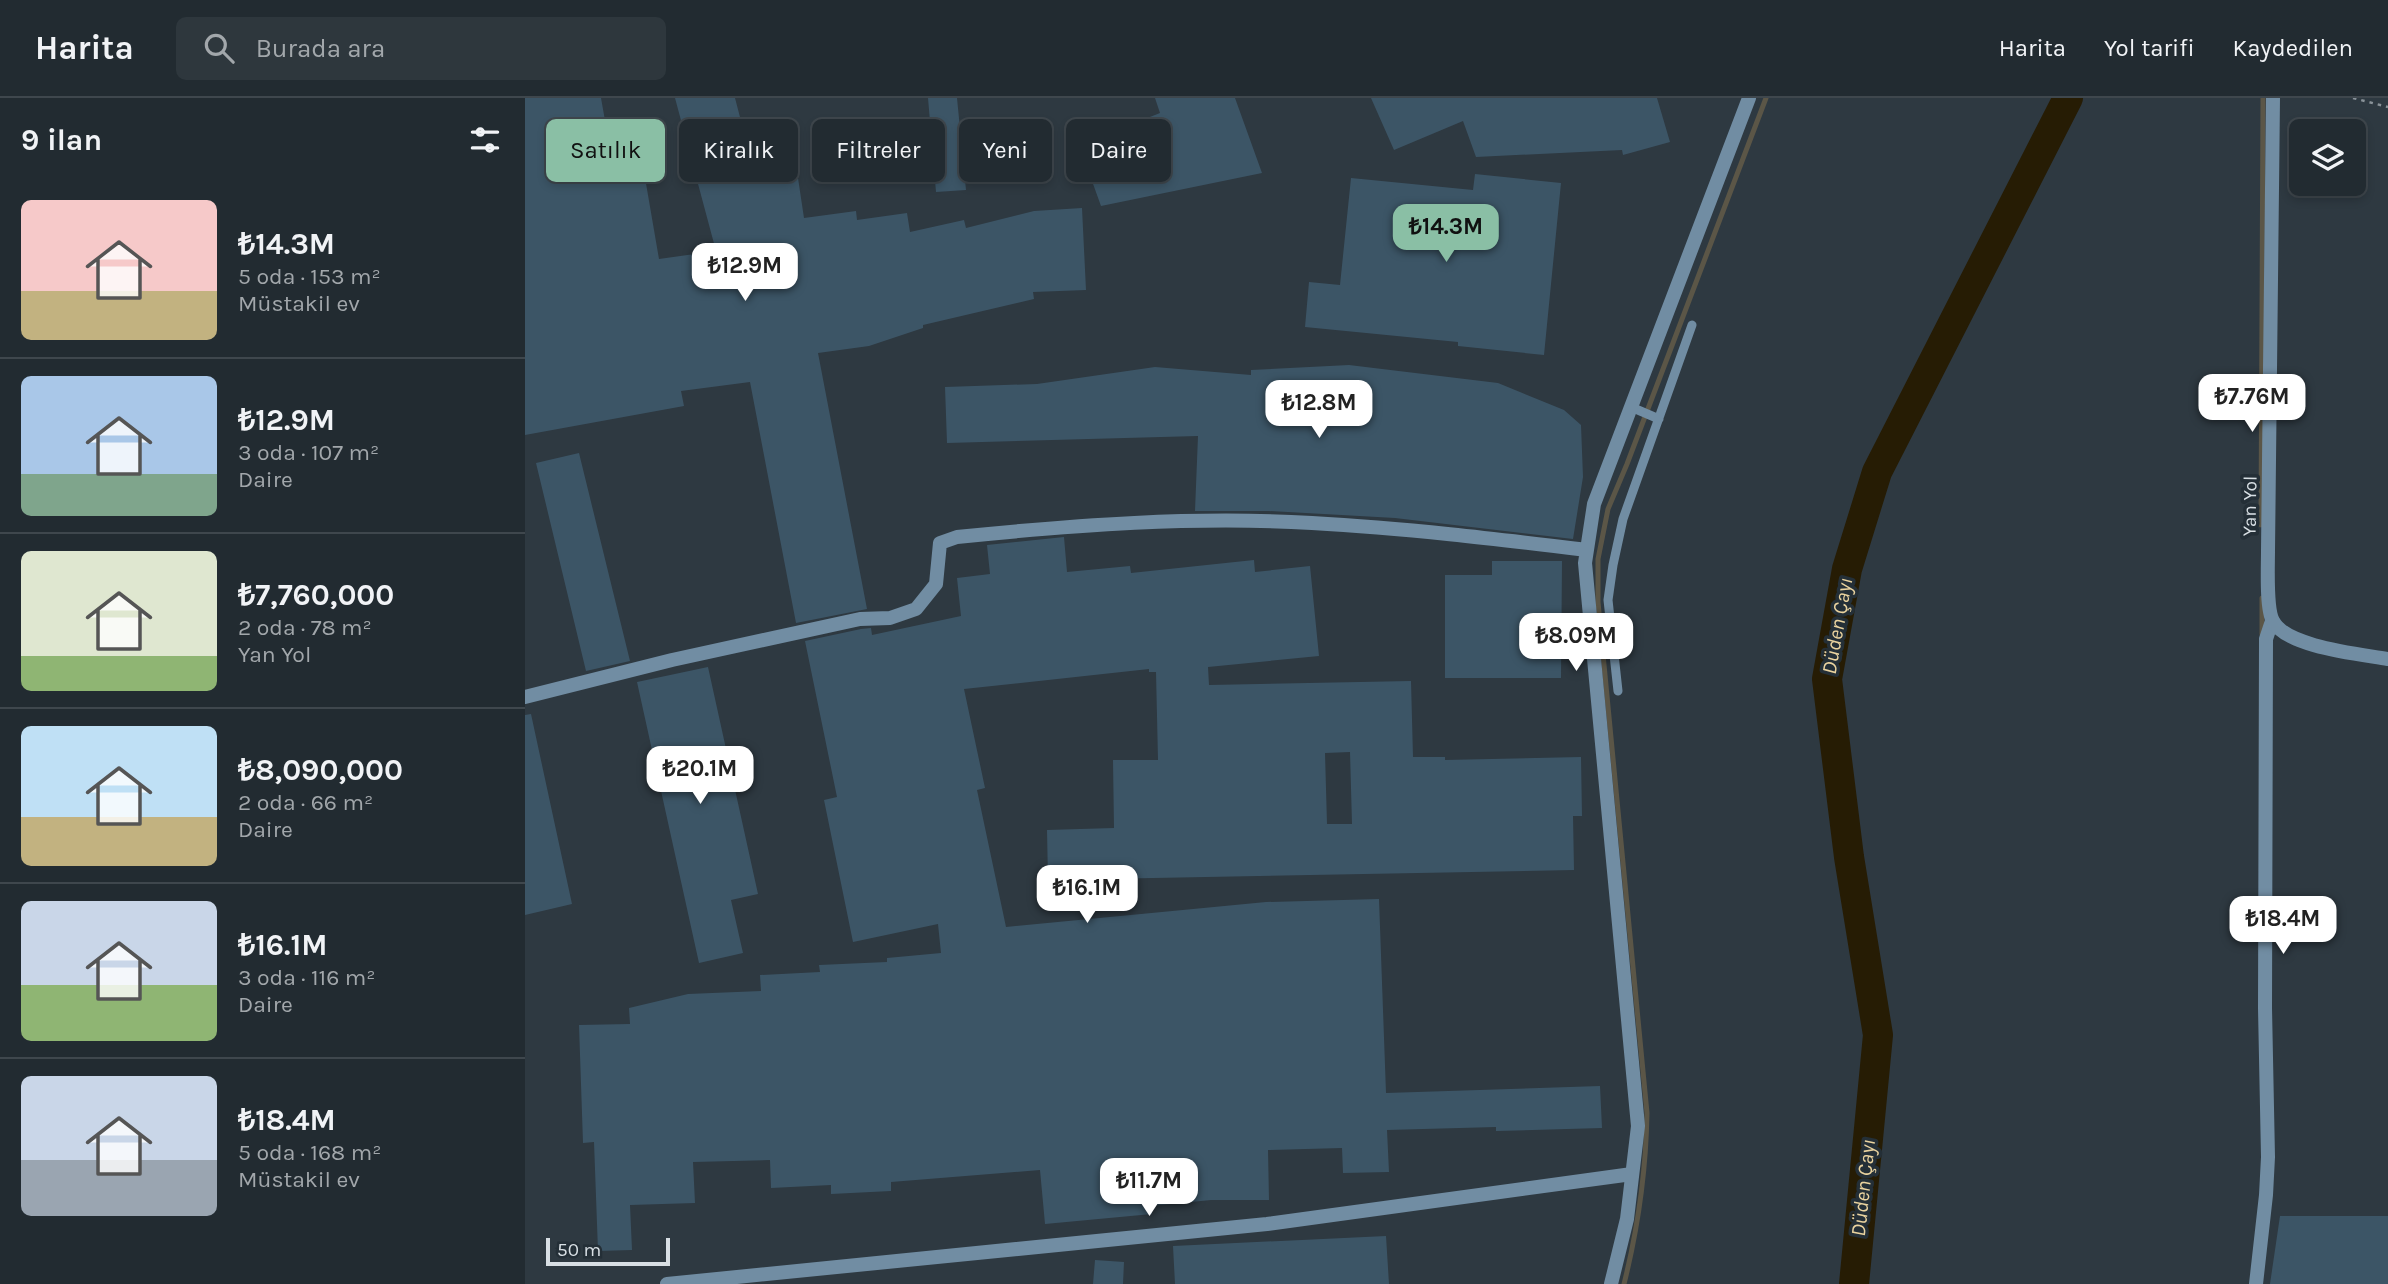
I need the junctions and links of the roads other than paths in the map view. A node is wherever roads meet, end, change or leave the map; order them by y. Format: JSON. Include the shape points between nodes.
{"nodes":[{"id":1,"x":1749,"y":98,"type":"edge"},
{"id":2,"x":2273,"y":98,"type":"edge"},
{"id":3,"x":1692,"y":325,"type":"dead end"},
{"id":4,"x":1631,"y":408,"type":"junction"},
{"id":5,"x":1655,"y":417,"type":"junction"},
{"id":6,"x":1587,"y":550,"type":"junction"},
{"id":7,"x":2272,"y":621,"type":"junction"},
{"id":8,"x":2388,"y":659,"type":"edge"},
{"id":9,"x":1618,"y":691,"type":"dead end"},
{"id":10,"x":525,"y":697,"type":"edge"},
{"id":11,"x":1632,"y":1174,"type":"junction"},
{"id":12,"x":667,"y":1284,"type":"edge"},
{"id":13,"x":1611,"y":1284,"type":"edge"},
{"id":14,"x":2256,"y":1284,"type":"edge"}],
"edges":[{"from":1,"to":4,"type":"street"},
{"from":2,"to":7,"type":"street","name":"Yan Yol","via":[[2268,551]]},
{"from":3,"to":5,"type":"lane"},
{"from":4,"to":5,"type":"lane"},
{"from":4,"to":6,"type":"street","via":[[1594,504]]},
{"from":5,"to":9,"type":"lane","via":[[1623,519],[1610,583]]},
{"from":6,"to":10,"type":"street","via":[[1311,523],[1216,521],[1066,526],[957,537],[940,543],[936,584],[916,609],[672,660]]},
{"from":6,"to":11,"type":"street","via":[[1594,674],[1638,1126]]},
{"from":7,"to":8,"type":"street","via":[[2285,636],[2306,643]]},
{"from":7,"to":14,"type":"street","name":"Yan Yol","via":[[2266,639],[2267,1180]]},
{"from":11,"to":12,"type":"street","via":[[1267,1224]]},
{"from":11,"to":13,"type":"street","via":[[1627,1219]]}]}
